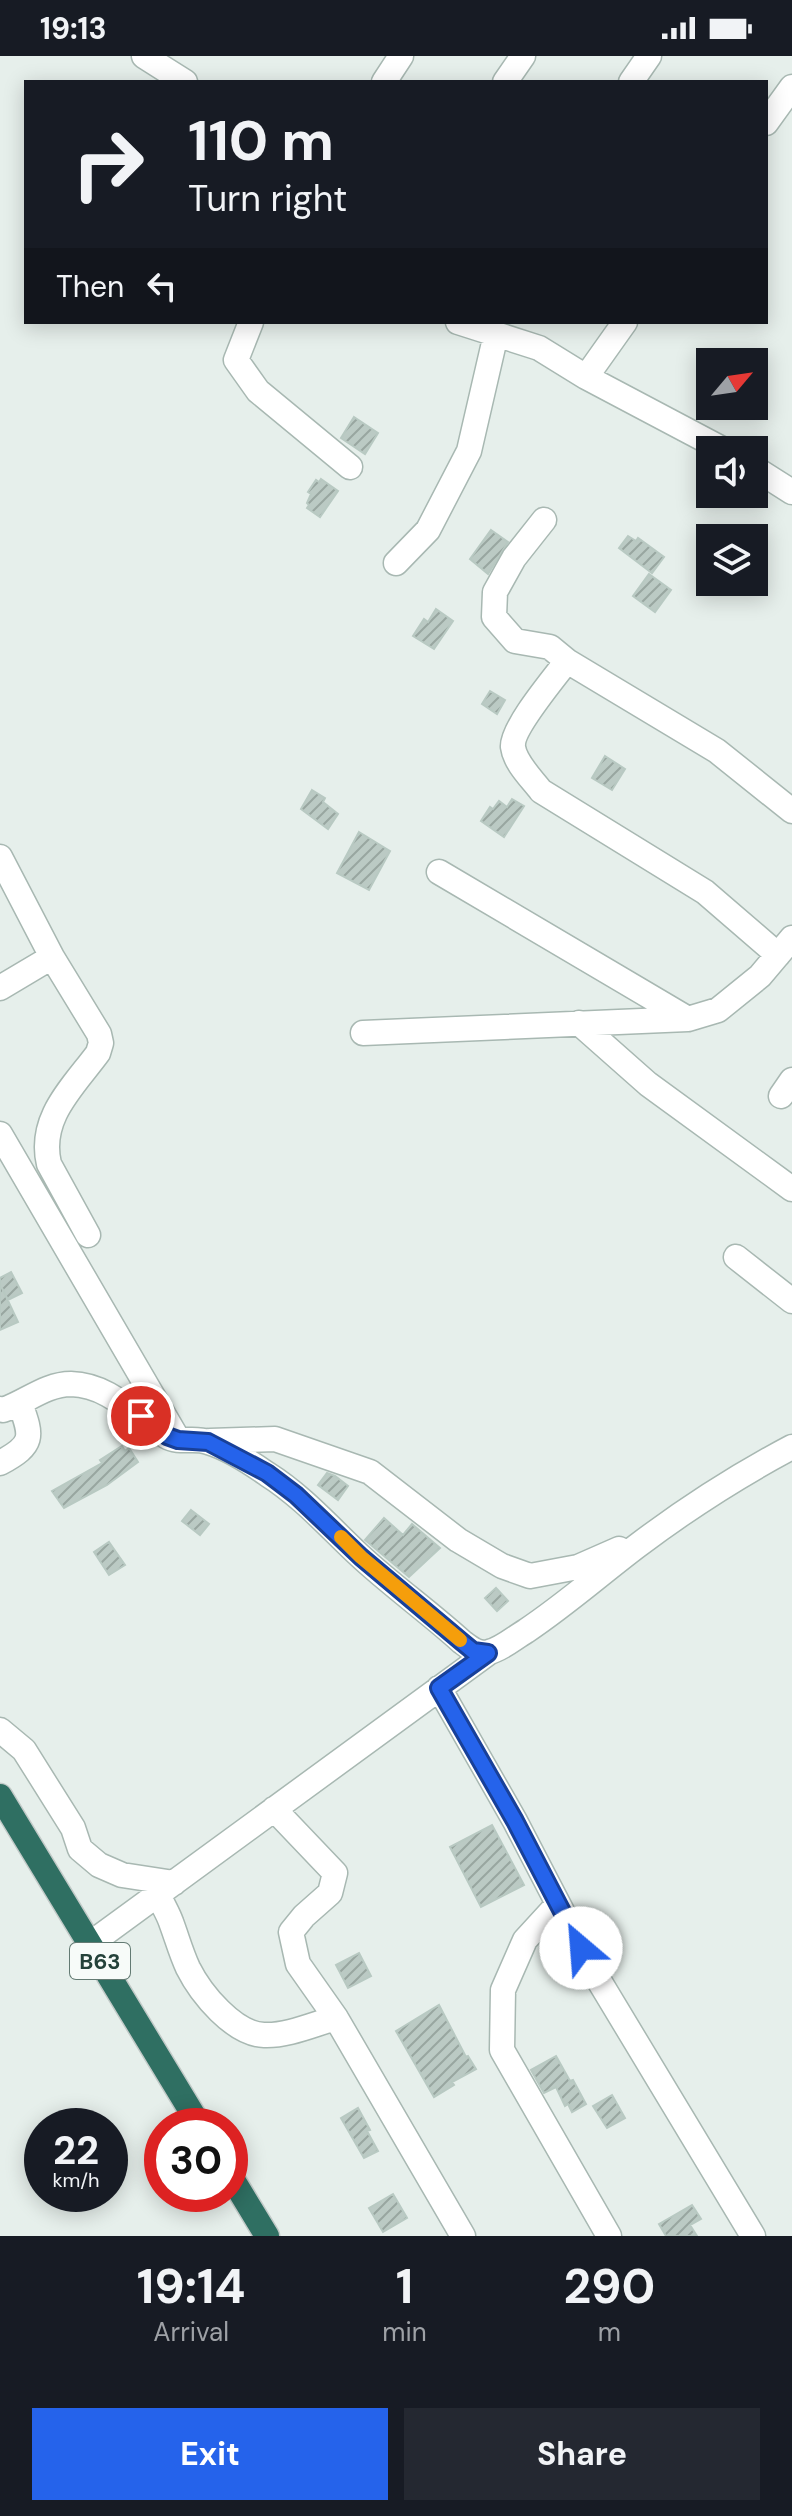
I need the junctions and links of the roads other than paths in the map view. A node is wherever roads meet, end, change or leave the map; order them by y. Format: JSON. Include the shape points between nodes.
{"nodes":[{"id":1,"x":144,"y":56,"type":"edge"},
{"id":2,"x":401,"y":56,"type":"edge"},
{"id":3,"x":523,"y":56,"type":"edge"},
{"id":4,"x":649,"y":56,"type":"edge"},
{"id":5,"x":182,"y":80,"type":"edge"},
{"id":6,"x":385,"y":80,"type":"edge"},
{"id":7,"x":506,"y":80,"type":"edge"},
{"id":8,"x":632,"y":80,"type":"edge"},
{"id":9,"x":792,"y":87,"type":"edge"},
{"id":10,"x":768,"y":120,"type":"edge"},
{"id":11,"x":250,"y":324,"type":"edge"},
{"id":12,"x":464,"y":324,"type":"edge"},
{"id":13,"x":624,"y":324,"type":"edge"},
{"id":14,"x":496,"y":334,"type":"junction"},
{"id":15,"x":586,"y":377,"type":"junction"},
{"id":16,"x":698,"y":436,"type":"edge"},
{"id":17,"x":350,"y":467,"type":"dead end"},
{"id":18,"x":768,"y":477,"type":"edge"},
{"id":19,"x":792,"y":492,"type":"edge"},
{"id":20,"x":544,"y":520,"type":"dead end"},
{"id":21,"x":396,"y":563,"type":"dead end"},
{"id":22,"x":567,"y":661,"type":"junction"},
{"id":23,"x":792,"y":811,"type":"edge"},
{"id":24,"x":0,"y":857,"type":"edge"},
{"id":25,"x":439,"y":872,"type":"dead end"},
{"id":26,"x":785,"y":946,"type":"edge"},
{"id":27,"x":52,"y":957,"type":"junction"},
{"id":28,"x":0,"y":988,"type":"edge"},
{"id":29,"x":688,"y":1019,"type":"junction"},
{"id":30,"x":579,"y":1023,"type":"junction"},
{"id":31,"x":363,"y":1033,"type":"dead end"},
{"id":32,"x":0,"y":1134,"type":"edge"},
{"id":33,"x":46,"y":1152,"type":"junction"},
{"id":34,"x":24,"y":1175,"type":"junction"},
{"id":35,"x":792,"y":1189,"type":"edge"},
{"id":36,"x":88,"y":1235,"type":"dead end"},
{"id":37,"x":736,"y":1257,"type":"dead end"},
{"id":38,"x":792,"y":1301,"type":"edge"},
{"id":39,"x":10,"y":1406,"type":"edge"},
{"id":40,"x":178,"y":1440,"type":"junction"},
{"id":41,"x":208,"y":1442,"type":"junction"},
{"id":42,"x":792,"y":1447,"type":"edge"},
{"id":43,"x":0,"y":1463,"type":"edge"},
{"id":44,"x":638,"y":1545,"type":"junction"},
{"id":45,"x":488,"y":1653,"type":"junction"},
{"id":46,"x":439,"y":1688,"type":"junction"},
{"id":47,"x":0,"y":1730,"type":"edge"},
{"id":48,"x":0,"y":1796,"type":"edge"},
{"id":49,"x":274,"y":1809,"type":"junction"},
{"id":50,"x":166,"y":1889,"type":"junction"},
{"id":51,"x":558,"y":1904,"type":"junction"},
{"id":52,"x":90,"y":1944,"type":"junction"},
{"id":53,"x":336,"y":2018,"type":"junction"},
{"id":54,"x":189,"y":2108,"type":"edge"},
{"id":55,"x":248,"y":2205,"type":"edge"},
{"id":56,"x":267,"y":2236,"type":"edge"},
{"id":57,"x":463,"y":2236,"type":"edge"},
{"id":58,"x":609,"y":2236,"type":"edge"},
{"id":59,"x":753,"y":2236,"type":"edge"}],
"edges":[{"from":1,"to":5,"type":"street"},
{"from":2,"to":6,"type":"street"},
{"from":3,"to":7,"type":"street"},
{"from":4,"to":8,"type":"street"},
{"from":9,"to":10,"type":"street"},
{"from":11,"to":17,"type":"street","via":[[236,360],[258,391]]},
{"from":12,"to":14,"type":"street"},
{"from":13,"to":15,"type":"street"},
{"from":14,"to":15,"type":"street","via":[[539,348]]},
{"from":14,"to":21,"type":"street","via":[[469,451],[428,530]]},
{"from":15,"to":16,"type":"street"},
{"from":18,"to":19,"type":"street"},
{"from":20,"to":22,"type":"street","via":[[495,592],[494,617],[515,641],[550,647]]},
{"from":22,"to":23,"type":"street","via":[[717,751]]},
{"from":22,"to":26,"type":"street","via":[[518,728],[513,747],[522,767],[541,791]]},
{"from":24,"to":27,"type":"street"},
{"from":25,"to":29,"type":"street"},
{"from":26,"to":29,"type":"street","via":[[760,976],[718,1010]]},
{"from":27,"to":28,"type":"street"},
{"from":27,"to":33,"type":"street","via":[[101,1043],[59,1102]]},
{"from":29,"to":30,"type":"street"},
{"from":30,"to":31,"type":"street"},
{"from":30,"to":35,"type":"street","via":[[648,1084]]},
{"from":32,"to":34,"type":"street"},
{"from":33,"to":34,"type":"street"},
{"from":33,"to":36,"type":"street"},
{"from":34,"to":40,"type":"street"},
{"from":37,"to":38,"type":"street"},
{"from":39,"to":40,"type":"street","via":[[56,1385],[94,1388]]},
{"from":39,"to":43,"type":"street","via":[[29,1429],[27,1444]]},
{"from":40,"to":41,"type":"street"},
{"from":41,"to":44,"type":"street","via":[[275,1439],[370,1472],[458,1540],[530,1576],[578,1567]]},
{"from":41,"to":45,"type":"street","via":[[277,1480],[462,1642],[473,1651]]},
{"from":42,"to":44,"type":"street"},
{"from":44,"to":45,"type":"street","via":[[549,1615]]},
{"from":45,"to":46,"type":"street"},
{"from":46,"to":49,"type":"street"},
{"from":46,"to":51,"type":"street"},
{"from":47,"to":50,"type":"street","via":[[24,1750],[73,1828],[80,1849],[99,1865]]},
{"from":48,"to":52,"type":"highway","number":"B63"},
{"from":49,"to":50,"type":"street"},
{"from":49,"to":53,"type":"street","via":[[335,1873],[330,1893],[291,1932],[298,1964]]},
{"from":50,"to":52,"type":"street"},
{"from":50,"to":53,"type":"street","via":[[178,1945],[190,1971],[237,2026],[263,2035]]},
{"from":51,"to":58,"type":"street","via":[[525,1940],[503,1990],[502,2050]]},
{"from":51,"to":59,"type":"street"},
{"from":52,"to":54,"type":"highway","number":"B63"},
{"from":53,"to":57,"type":"street"},
{"from":55,"to":56,"type":"highway"}]}
